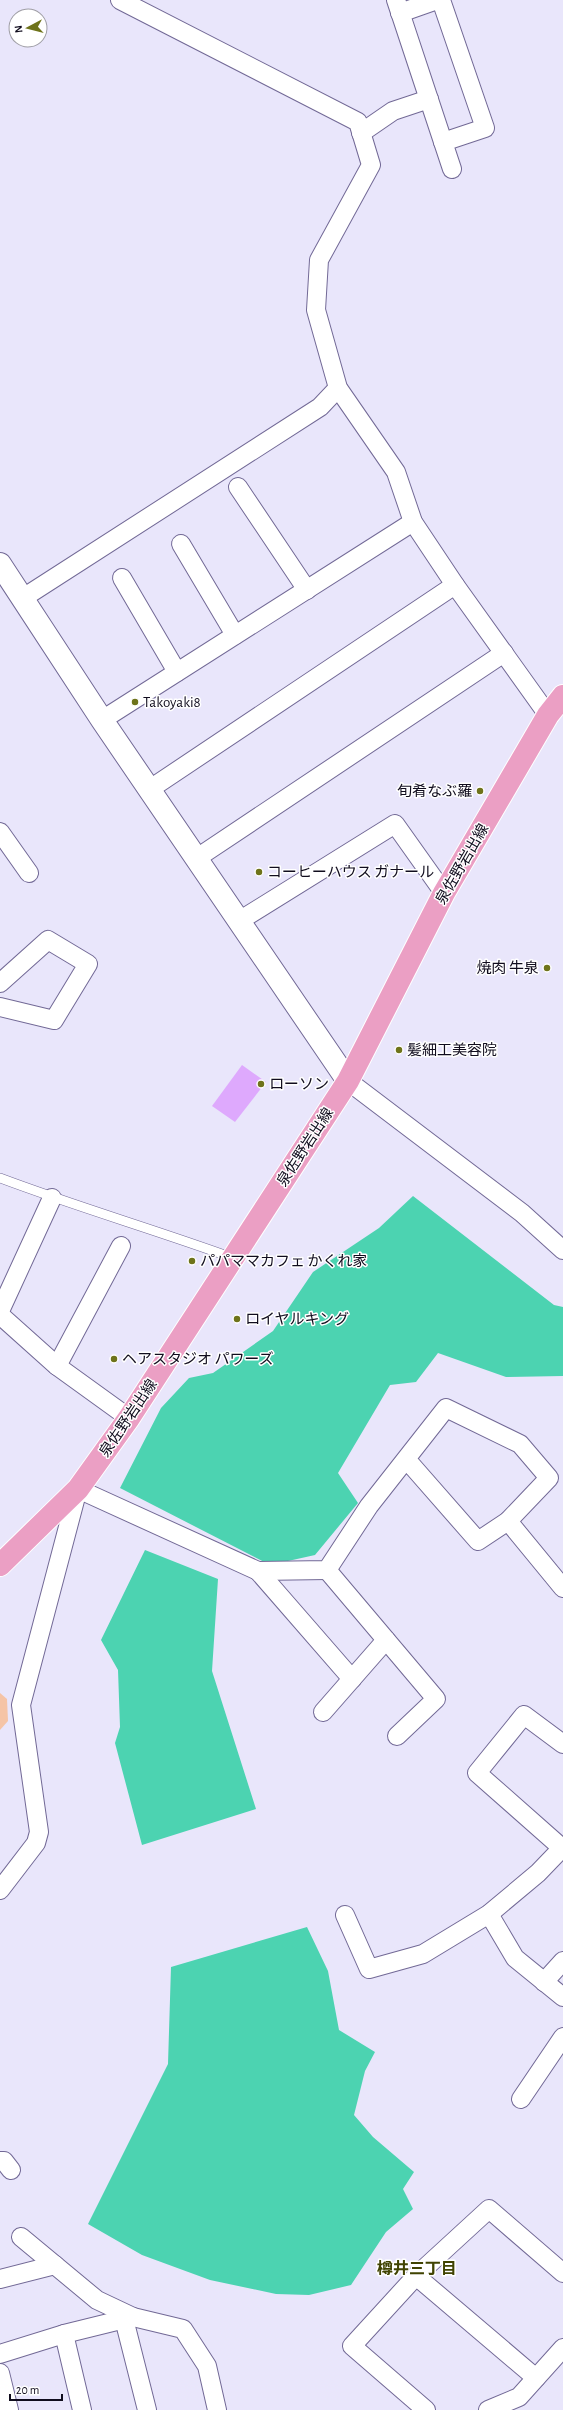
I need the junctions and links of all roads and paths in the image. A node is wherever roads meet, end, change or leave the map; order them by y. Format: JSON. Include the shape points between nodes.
{"nodes":[{"id":1,"x":120,"y":0,"type":"edge"},
{"id":2,"x":437,"y":0,"type":"edge"},
{"id":3,"x":441,"y":0,"type":"edge"},
{"id":4,"x":398,"y":6,"type":"edge"},
{"id":5,"x":429,"y":99,"type":"junction"},
{"id":6,"x":361,"y":134,"type":"junction"},
{"id":7,"x":443,"y":142,"type":"junction"},
{"id":8,"x":452,"y":169,"type":"dead end"},
{"id":9,"x":338,"y":388,"type":"junction"},
{"id":10,"x":238,"y":486,"type":"dead end"},
{"id":11,"x":413,"y":522,"type":"junction"},
{"id":12,"x":181,"y":544,"type":"dead end"},
{"id":13,"x":0,"y":564,"type":"edge"},
{"id":14,"x":122,"y":578,"type":"dead end"},
{"id":15,"x":455,"y":585,"type":"junction"},
{"id":16,"x":307,"y":590,"type":"junction"},
{"id":17,"x":23,"y":598,"type":"junction"},
{"id":18,"x":235,"y":635,"type":"junction"},
{"id":19,"x":504,"y":653,"type":"junction"},
{"id":20,"x":177,"y":672,"type":"junction"},
{"id":21,"x":563,"y":696,"type":"edge"},
{"id":22,"x":548,"y":715,"type":"junction"},
{"id":23,"x":102,"y":720,"type":"junction"},
{"id":24,"x":150,"y":789,"type":"junction"},
{"id":25,"x":0,"y":832,"type":"edge"},
{"id":26,"x":196,"y":858,"type":"junction"},
{"id":27,"x":29,"y":873,"type":"dead end"},
{"id":28,"x":444,"y":893,"type":"junction"},
{"id":29,"x":239,"y":921,"type":"junction"},
{"id":30,"x":0,"y":983,"type":"edge"},
{"id":31,"x":0,"y":1007,"type":"edge"},
{"id":32,"x":348,"y":1081,"type":"junction"},
{"id":33,"x":0,"y":1178,"type":"edge"},
{"id":34,"x":52,"y":1198,"type":"junction"},
{"id":35,"x":121,"y":1246,"type":"dead end"},
{"id":36,"x":563,"y":1250,"type":"edge"},
{"id":37,"x":233,"y":1258,"type":"junction"},
{"id":38,"x":0,"y":1311,"type":"edge"},
{"id":39,"x":0,"y":1315,"type":"edge"},
{"id":40,"x":57,"y":1366,"type":"junction"},
{"id":41,"x":129,"y":1418,"type":"junction"},
{"id":42,"x":407,"y":1460,"type":"junction"},
{"id":43,"x":78,"y":1489,"type":"junction"},
{"id":44,"x":508,"y":1521,"type":"junction"},
{"id":45,"x":3,"y":1557,"type":"edge"},
{"id":46,"x":327,"y":1570,"type":"junction"},
{"id":47,"x":258,"y":1571,"type":"junction"},
{"id":48,"x":563,"y":1588,"type":"edge"},
{"id":49,"x":386,"y":1640,"type":"junction"},
{"id":50,"x":352,"y":1679,"type":"junction"},
{"id":51,"x":323,"y":1712,"type":"dead end"},
{"id":52,"x":396,"y":1736,"type":"dead end"},
{"id":53,"x":563,"y":1744,"type":"edge"},
{"id":54,"x":562,"y":1847,"type":"edge"},
{"id":55,"x":0,"y":1890,"type":"edge"},
{"id":56,"x":489,"y":1914,"type":"junction"},
{"id":57,"x":345,"y":1915,"type":"dead end"},
{"id":58,"x":563,"y":1961,"type":"edge"},
{"id":59,"x":544,"y":1982,"type":"junction"},
{"id":60,"x":563,"y":1997,"type":"edge"},
{"id":61,"x":563,"y":2038,"type":"edge"},
{"id":62,"x":521,"y":2099,"type":"dead end"},
{"id":63,"x":20,"y":2237,"type":"dead end"},
{"id":64,"x":55,"y":2265,"type":"junction"},
{"id":65,"x":563,"y":2273,"type":"edge"},
{"id":66,"x":416,"y":2276,"type":"junction"},
{"id":67,"x":0,"y":2279,"type":"edge"},
{"id":68,"x":129,"y":2318,"type":"junction"},
{"id":69,"x":64,"y":2334,"type":"junction"},
{"id":70,"x":563,"y":2348,"type":"edge"},
{"id":71,"x":0,"y":2354,"type":"edge"},
{"id":72,"x":0,"y":2373,"type":"edge"},
{"id":73,"x":536,"y":2378,"type":"junction"},
{"id":74,"x":9,"y":2410,"type":"edge"},
{"id":75,"x":82,"y":2410,"type":"edge"},
{"id":76,"x":147,"y":2410,"type":"edge"},
{"id":77,"x":217,"y":2410,"type":"edge"},
{"id":78,"x":426,"y":2410,"type":"edge"},
{"id":79,"x":488,"y":2410,"type":"edge"}],
"edges":[{"from":1,"to":6,"type":"street","via":[[358,122]]},
{"from":2,"to":4,"type":"street"},
{"from":3,"to":7,"type":"street","via":[[485,128]]},
{"from":4,"to":5,"type":"street"},
{"from":5,"to":6,"type":"street","via":[[393,111]]},
{"from":5,"to":7,"type":"street"},
{"from":6,"to":9,"type":"street","via":[[371,165],[319,260],[316,310]]},
{"from":7,"to":8,"type":"street"},
{"from":9,"to":11,"type":"street","via":[[396,472]]},
{"from":9,"to":17,"type":"street","via":[[320,407]]},
{"from":10,"to":16,"type":"street"},
{"from":11,"to":15,"type":"street"},
{"from":11,"to":16,"type":"street"},
{"from":12,"to":18,"type":"street"},
{"from":13,"to":17,"type":"street"},
{"from":14,"to":20,"type":"street"},
{"from":15,"to":19,"type":"street"},
{"from":15,"to":24,"type":"street"},
{"from":16,"to":18,"type":"street"},
{"from":17,"to":23,"type":"street"},
{"from":18,"to":20,"type":"street"},
{"from":19,"to":22,"type":"street"},
{"from":19,"to":26,"type":"street"},
{"from":20,"to":23,"type":"street"},
{"from":21,"to":22,"type":"main road","name":"泉佐野岩出線"},
{"from":22,"to":28,"type":"main road","name":"泉佐野岩出線"},
{"from":23,"to":24,"type":"street"},
{"from":24,"to":26,"type":"street"},
{"from":25,"to":27,"type":"street"},
{"from":26,"to":29,"type":"street"},
{"from":28,"to":29,"type":"street","via":[[395,824]]},
{"from":28,"to":32,"type":"main road","name":"泉佐野岩出線"},
{"from":29,"to":32,"type":"street"},
{"from":30,"to":31,"type":"street","via":[[48,940],[88,964],[54,1020]]},
{"from":32,"to":36,"type":"street","via":[[522,1213]]},
{"from":32,"to":37,"type":"main road","name":"泉佐野岩出線"},
{"from":33,"to":34,"type":"lane"},
{"from":34,"to":37,"type":"lane","via":[[154,1229]]},
{"from":34,"to":38,"type":"street"},
{"from":35,"to":40,"type":"street"},
{"from":37,"to":41,"type":"main road","name":"泉佐野岩出線"},
{"from":39,"to":40,"type":"street"},
{"from":40,"to":41,"type":"street"},
{"from":41,"to":43,"type":"main road","name":"泉佐野岩出線"},
{"from":42,"to":44,"type":"street","via":[[478,1541]]},
{"from":42,"to":44,"type":"street","via":[[446,1408],[520,1444],[549,1478]]},
{"from":42,"to":46,"type":"street","via":[[368,1506]]},
{"from":43,"to":45,"type":"main road","name":"泉佐野岩出線"},
{"from":43,"to":47,"type":"street"},
{"from":43,"to":55,"type":"street","via":[[21,1705],[39,1832],[36,1843]]},
{"from":44,"to":48,"type":"street"},
{"from":46,"to":47,"type":"street"},
{"from":46,"to":49,"type":"street"},
{"from":47,"to":50,"type":"street"},
{"from":49,"to":50,"type":"street"},
{"from":49,"to":52,"type":"street","via":[[436,1699]]},
{"from":50,"to":51,"type":"street"},
{"from":53,"to":54,"type":"street","via":[[524,1715],[477,1773]]},
{"from":54,"to":56,"type":"street","via":[[538,1873]]},
{"from":56,"to":57,"type":"street","via":[[423,1954],[369,1968]]},
{"from":56,"to":59,"type":"street","via":[[515,1958]]},
{"from":58,"to":59,"type":"street"},
{"from":59,"to":60,"type":"street"},
{"from":61,"to":62,"type":"street"},
{"from":63,"to":64,"type":"street"},
{"from":64,"to":67,"type":"street"},
{"from":64,"to":68,"type":"street","via":[[97,2300]]},
{"from":65,"to":66,"type":"street","via":[[489,2209]]},
{"from":66,"to":73,"type":"street"},
{"from":66,"to":78,"type":"street","via":[[352,2346]]},
{"from":68,"to":69,"type":"street"},
{"from":68,"to":76,"type":"street"},
{"from":68,"to":77,"type":"street","via":[[183,2329],[207,2366]]},
{"from":69,"to":71,"type":"street"},
{"from":69,"to":75,"type":"street"},
{"from":70,"to":73,"type":"street"},
{"from":72,"to":74,"type":"street"},
{"from":73,"to":79,"type":"street","via":[[519,2397]]}]}
